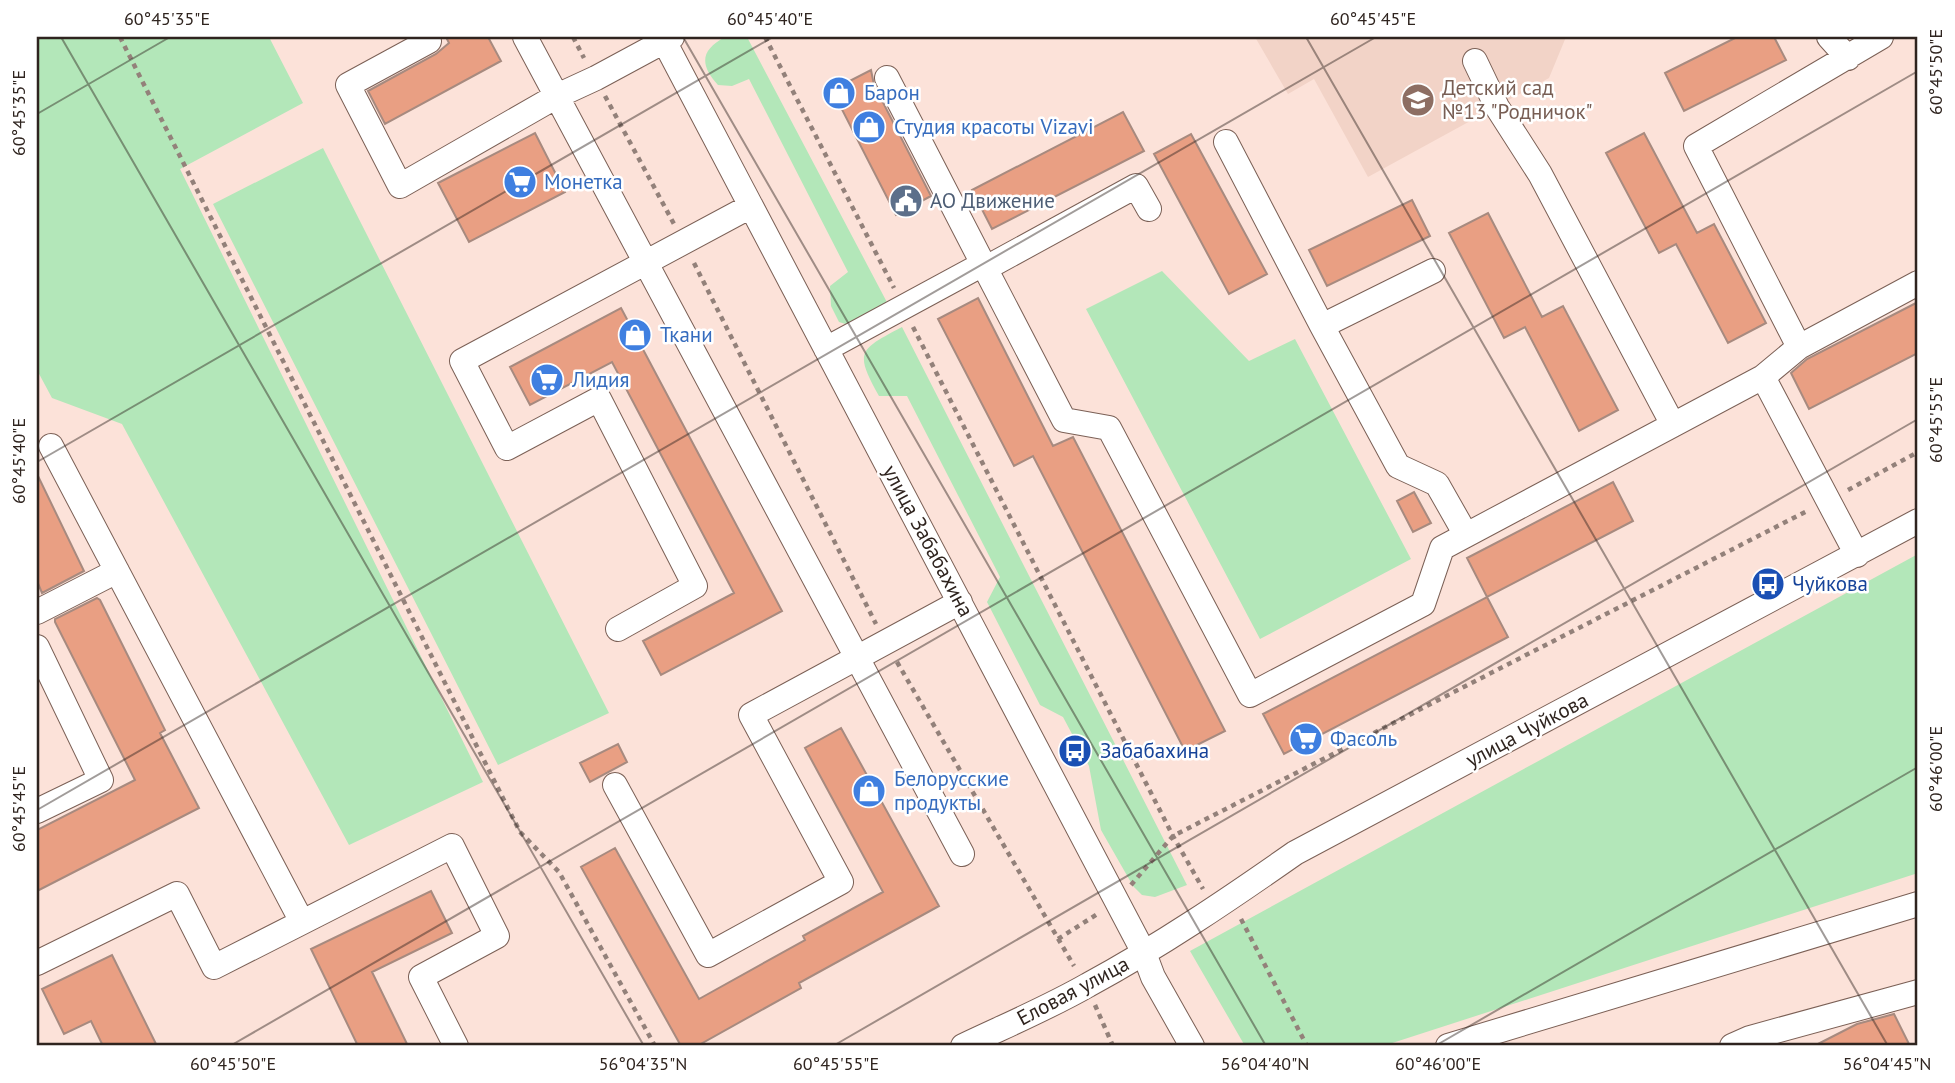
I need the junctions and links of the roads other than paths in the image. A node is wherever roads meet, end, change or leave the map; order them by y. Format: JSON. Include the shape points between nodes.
{"nodes":[{"id":1,"x":427,"y":37,"type":"edge"},
{"id":2,"x":525,"y":37,"type":"edge"},
{"id":3,"x":1829,"y":37,"type":"edge"},
{"id":4,"x":1881,"y":37,"type":"edge"},
{"id":5,"x":666,"y":38,"type":"edge"},
{"id":6,"x":1847,"y":58,"type":"junction"},
{"id":7,"x":1475,"y":61,"type":"dead end"},
{"id":8,"x":887,"y":78,"type":"dead end"},
{"id":9,"x":557,"y":96,"type":"junction"},
{"id":10,"x":1226,"y":142,"type":"dead end"},
{"id":11,"x":751,"y":206,"type":"junction"},
{"id":12,"x":1149,"y":209,"type":"dead end"},
{"id":13,"x":646,"y":264,"type":"junction"},
{"id":14,"x":984,"y":266,"type":"junction"},
{"id":15,"x":1433,"y":271,"type":"dead end"},
{"id":16,"x":1918,"y":283,"type":"edge"},
{"id":17,"x":1322,"y":326,"type":"junction"},
{"id":18,"x":1799,"y":347,"type":"junction"},
{"id":19,"x":826,"y":349,"type":"junction"},
{"id":20,"x":1763,"y":377,"type":"junction"},
{"id":21,"x":1673,"y":425,"type":"junction"},
{"id":22,"x":51,"y":446,"type":"dead end"},
{"id":23,"x":1918,"y":521,"type":"edge"},
{"id":24,"x":1466,"y":535,"type":"junction"},
{"id":25,"x":1857,"y":555,"type":"junction"},
{"id":26,"x":117,"y":571,"type":"junction"},
{"id":27,"x":960,"y":602,"type":"junction"},
{"id":28,"x":37,"y":612,"type":"edge"},
{"id":29,"x":618,"y":629,"type":"dead end"},
{"id":30,"x":37,"y":647,"type":"edge"},
{"id":31,"x":857,"y":657,"type":"junction"},
{"id":32,"x":615,"y":785,"type":"dead end"},
{"id":33,"x":37,"y":811,"type":"edge"},
{"id":34,"x":962,"y":854,"type":"dead end"},
{"id":35,"x":1918,"y":904,"type":"edge"},
{"id":36,"x":302,"y":922,"type":"junction"},
{"id":37,"x":1144,"y":953,"type":"junction"},
{"id":38,"x":37,"y":963,"type":"edge"},
{"id":39,"x":1918,"y":992,"type":"edge"},
{"id":40,"x":456,"y":1046,"type":"edge"},
{"id":41,"x":963,"y":1046,"type":"edge"},
{"id":42,"x":1192,"y":1046,"type":"edge"},
{"id":43,"x":1448,"y":1046,"type":"edge"},
{"id":44,"x":1732,"y":1046,"type":"edge"}],
"edges":[{"from":1,"to":9,"type":"street","via":[[429,41],[348,85],[400,186]]},
{"from":2,"to":9,"type":"street"},
{"from":3,"to":6,"type":"street"},
{"from":4,"to":6,"type":"street"},
{"from":5,"to":9,"type":"street"},
{"from":5,"to":11,"type":"street","name":"улица Забабахина"},
{"from":6,"to":18,"type":"street","via":[[1696,146]]},
{"from":7,"to":21,"type":"street"},
{"from":8,"to":14,"type":"street"},
{"from":9,"to":13,"type":"street"},
{"from":10,"to":17,"type":"street"},
{"from":11,"to":13,"type":"street"},
{"from":11,"to":19,"type":"street","name":"улица Забабахина"},
{"from":12,"to":14,"type":"street","via":[[1136,186]]},
{"from":13,"to":29,"type":"street","via":[[462,361],[507,448],[599,398],[695,586]]},
{"from":13,"to":31,"type":"street"},
{"from":14,"to":19,"type":"street"},
{"from":14,"to":24,"type":"street","via":[[1064,420],[1109,428],[1250,695],[1423,604],[1442,548]]},
{"from":15,"to":17,"type":"street"},
{"from":16,"to":18,"type":"street"},
{"from":17,"to":24,"type":"street","via":[[1398,466],[1437,484]]},
{"from":18,"to":20,"type":"street"},
{"from":19,"to":27,"type":"street","name":"улица Забабахина"},
{"from":20,"to":21,"type":"street"},
{"from":20,"to":25,"type":"street"},
{"from":21,"to":24,"type":"street"},
{"from":22,"to":26,"type":"street"},
{"from":23,"to":25,"type":"street","name":"улица Чуйкова"},
{"from":25,"to":37,"type":"street","name":"улица Чуйкова","via":[[1295,853]]},
{"from":26,"to":28,"type":"street"},
{"from":26,"to":36,"type":"street"},
{"from":27,"to":31,"type":"street"},
{"from":27,"to":37,"type":"street","name":"улица Забабахина"},
{"from":30,"to":33,"type":"street","via":[[101,780]]},
{"from":31,"to":32,"type":"street","via":[[751,715],[841,882],[708,955]]},
{"from":31,"to":34,"type":"street"},
{"from":35,"to":43,"type":"street"},
{"from":36,"to":38,"type":"street","via":[[214,967],[177,894]]},
{"from":36,"to":40,"type":"street","via":[[452,846],[497,936],[421,977]]},
{"from":37,"to":41,"type":"street","name":"Еловая улица"},
{"from":37,"to":42,"type":"street","name":"улица Забабахина"},
{"from":39,"to":44,"type":"street"}]}
